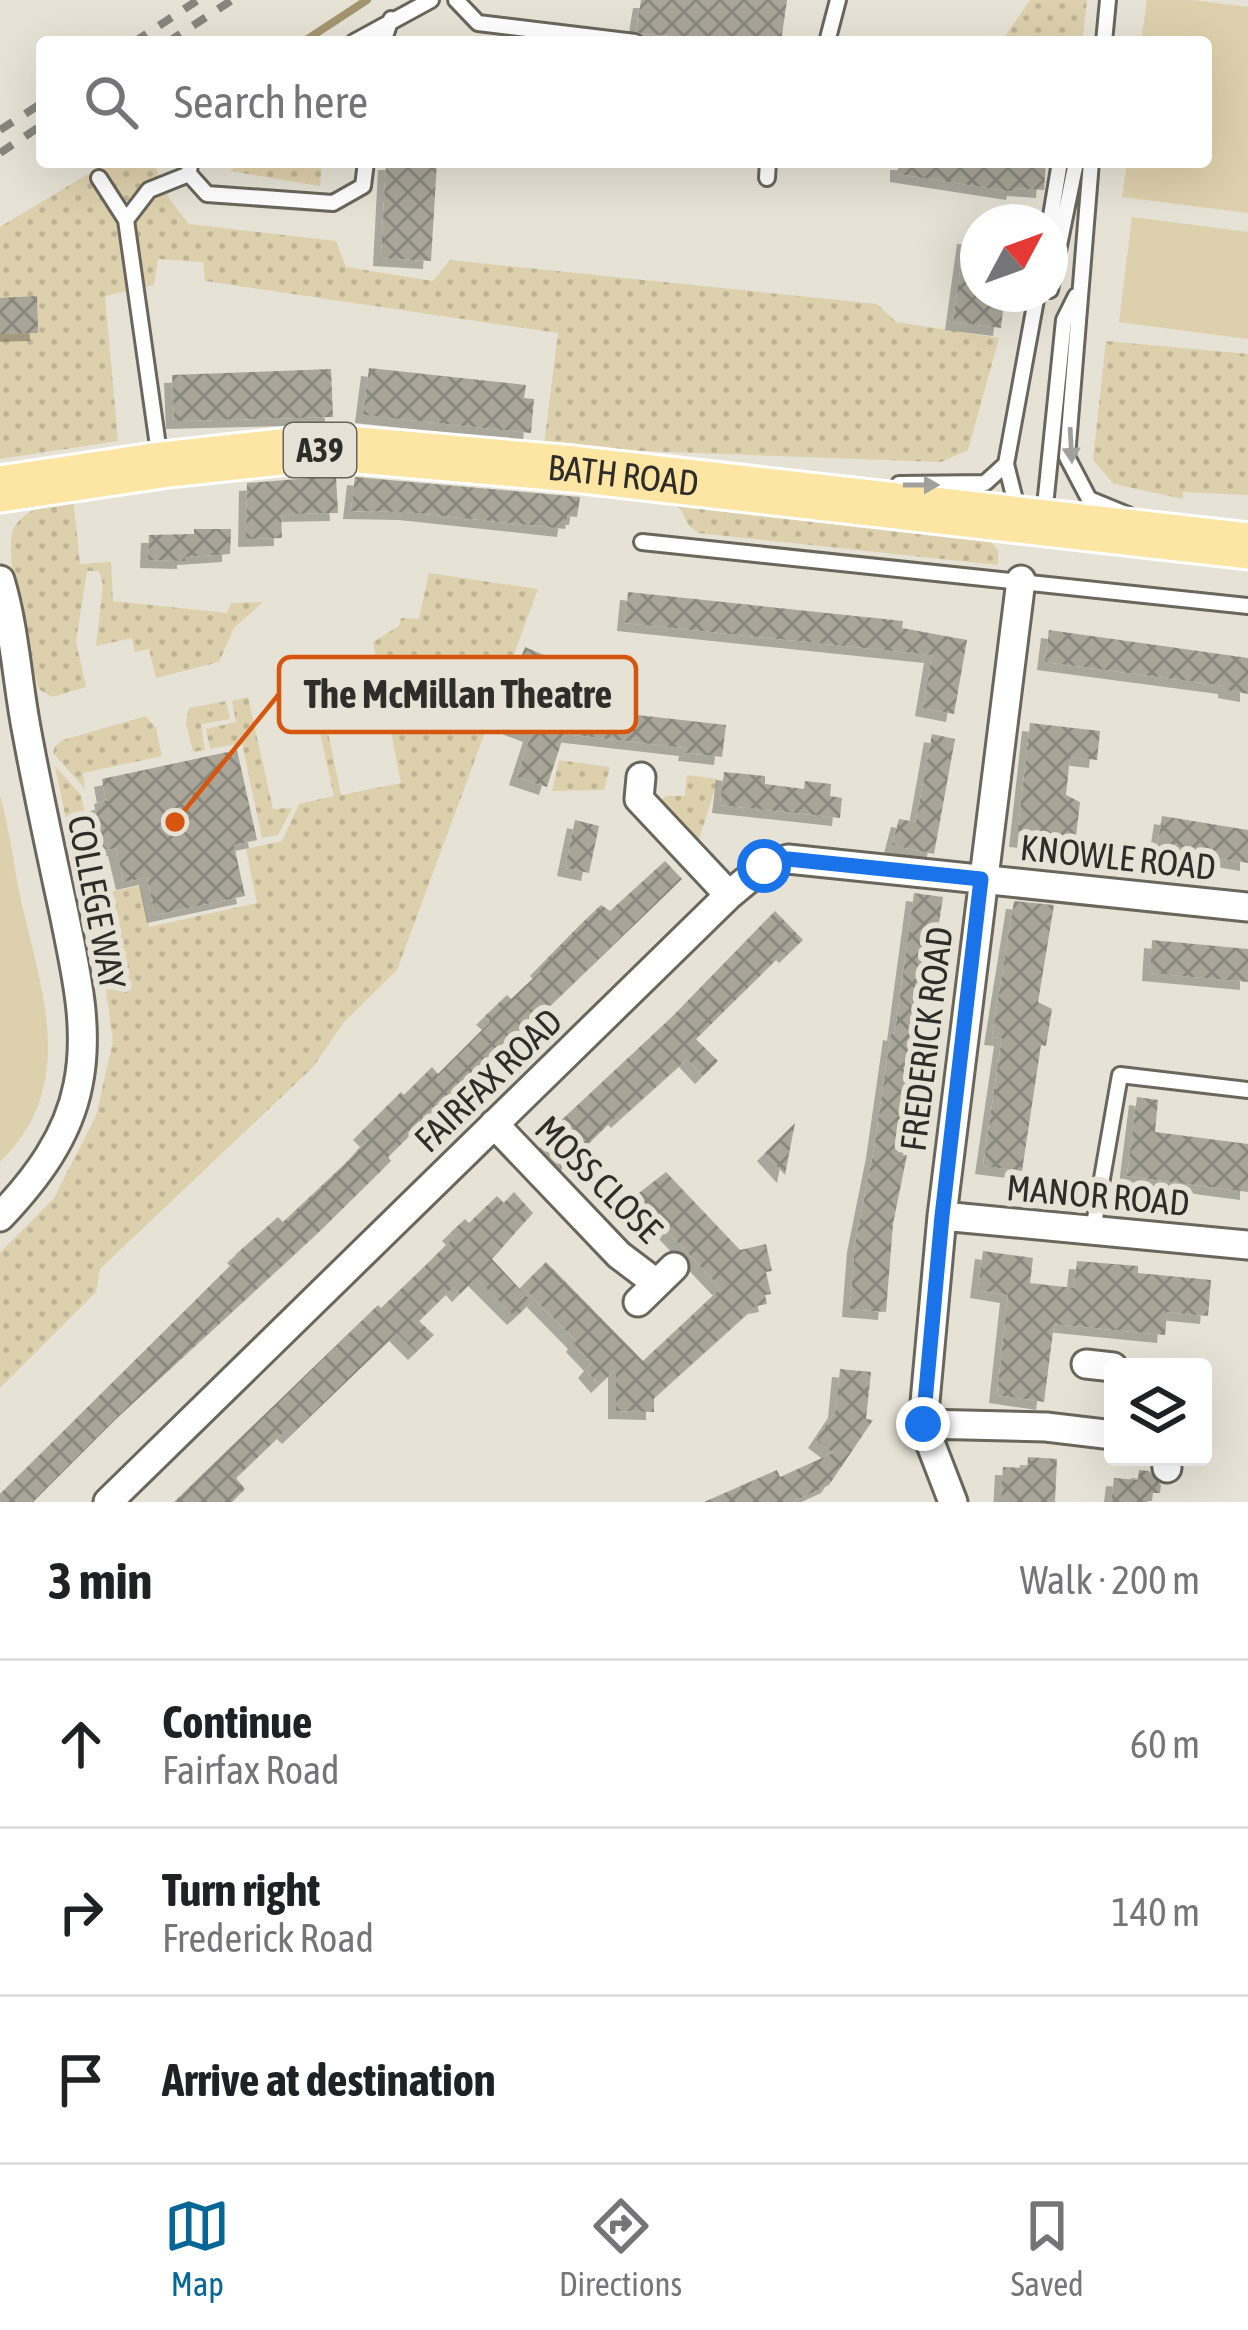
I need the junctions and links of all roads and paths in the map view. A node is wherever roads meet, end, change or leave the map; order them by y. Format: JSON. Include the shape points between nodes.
{"nodes":[{"id":1,"x":431,"y":0,"type":"edge"},
{"id":2,"x":456,"y":0,"type":"edge"},
{"id":3,"x":838,"y":0,"type":"edge"},
{"id":4,"x":1108,"y":0,"type":"edge"},
{"id":5,"x":391,"y":19,"type":"junction"},
{"id":6,"x":364,"y":36,"type":"edge"},
{"id":7,"x":385,"y":36,"type":"edge"},
{"id":8,"x":585,"y":36,"type":"edge"},
{"id":9,"x":829,"y":36,"type":"edge"},
{"id":10,"x":1105,"y":36,"type":"edge"},
{"id":11,"x":189,"y":168,"type":"edge"},
{"id":12,"x":365,"y":168,"type":"edge"},
{"id":13,"x":1059,"y":168,"type":"edge"},
{"id":14,"x":1075,"y":168,"type":"edge"},
{"id":15,"x":1090,"y":168,"type":"edge"},
{"id":16,"x":99,"y":178,"type":"dead end"},
{"id":17,"x":1053,"y":204,"type":"edge"},
{"id":18,"x":1067,"y":204,"type":"edge"},
{"id":19,"x":126,"y":220,"type":"junction"},
{"id":20,"x":1079,"y":292,"type":"junction"},
{"id":21,"x":1034,"y":312,"type":"edge"},
{"id":22,"x":1006,"y":464,"type":"junction"},
{"id":23,"x":161,"y":465,"type":"junction"},
{"id":24,"x":892,"y":484,"type":"dead end"},
{"id":25,"x":0,"y":488,"type":"edge"},
{"id":26,"x":1040,"y":521,"type":"junction"},
{"id":27,"x":1183,"y":538,"type":"junction"},
{"id":28,"x":642,"y":542,"type":"dead end"},
{"id":29,"x":1248,"y":546,"type":"edge"},
{"id":30,"x":0,"y":580,"type":"edge"},
{"id":31,"x":1021,"y":580,"type":"junction"},
{"id":32,"x":1248,"y":606,"type":"edge"},
{"id":33,"x":8,"y":663,"type":"edge"},
{"id":34,"x":641,"y":777,"type":"dead end"},
{"id":35,"x":981,"y":879,"type":"junction"},
{"id":36,"x":729,"y":895,"type":"junction"},
{"id":37,"x":1248,"y":907,"type":"edge"},
{"id":38,"x":1248,"y":1090,"type":"edge"},
{"id":39,"x":494,"y":1124,"type":"junction"},
{"id":40,"x":0,"y":1216,"type":"edge"},
{"id":41,"x":942,"y":1216,"type":"junction"},
{"id":42,"x":1093,"y":1230,"type":"junction"},
{"id":43,"x":1248,"y":1245,"type":"edge"},
{"id":44,"x":656,"y":1284,"type":"dead end"},
{"id":45,"x":923,"y":1424,"type":"junction"},
{"id":46,"x":1104,"y":1434,"type":"edge"},
{"id":47,"x":941,"y":1498,"type":"edge"},
{"id":48,"x":108,"y":1502,"type":"edge"}],
"edges":[{"from":1,"to":5,"type":"lane"},
{"from":2,"to":8,"type":"lane","via":[[478,23]]},
{"from":3,"to":9,"type":"lane"},
{"from":4,"to":10,"type":"lane"},
{"from":5,"to":6,"type":"lane"},
{"from":5,"to":7,"type":"lane"},
{"from":11,"to":12,"type":"lane","via":[[207,194],[333,203],[363,186]]},
{"from":11,"to":19,"type":"lane","via":[[149,190]]},
{"from":13,"to":17,"type":"lane"},
{"from":14,"to":18,"type":"lane"},
{"from":15,"to":20,"type":"lane"},
{"from":16,"to":19,"type":"lane"},
{"from":19,"to":23,"type":"lane"},
{"from":20,"to":26,"type":"lane","via":[[1064,320]]},
{"from":20,"to":27,"type":"lane","one_way":true,"via":[[1067,457],[1089,499]]},
{"from":21,"to":22,"type":"lane"},
{"from":24,"to":22,"type":"lane","one_way":true,"via":[[985,483]]},
{"from":22,"to":26,"type":"lane","via":[[1017,508]]},
{"from":23,"to":25,"type":"main road","name":"BATH ROAD","number":"A39"},
{"from":23,"to":26,"type":"main road","name":"BATH ROAD","number":"A39","via":[[347,449],[741,478]]},
{"from":26,"to":27,"type":"main road","name":"BATH ROAD","number":"A39"},
{"from":27,"to":29,"type":"main road","name":"BATH ROAD","number":"A39"},
{"from":28,"to":31,"type":"lane","name":"BATH ROAD"},
{"from":30,"to":33,"type":"street","name":"COLLEGE WAY","via":[[14,633]]},
{"from":31,"to":32,"type":"lane","name":"BATH ROAD"},
{"from":31,"to":35,"type":"street","name":"FREDERICK ROAD"},
{"from":33,"to":40,"type":"street","name":"COLLEGE WAY","via":[[71,947],[84,1045],[58,1143]]},
{"from":34,"to":36,"type":"street","via":[[639,799]]},
{"from":35,"to":36,"type":"street","name":"FAIRFAX ROAD","via":[[788,859],[764,866]]},
{"from":35,"to":37,"type":"street","name":"KNOWLE ROAD"},
{"from":35,"to":41,"type":"street","name":"FREDERICK ROAD"},
{"from":36,"to":39,"type":"street","name":"FAIRFAX ROAD"},
{"from":38,"to":42,"type":"lane","via":[[1120,1075]]},
{"from":39,"to":44,"type":"street","name":"MOSS CLOSE"},
{"from":39,"to":48,"type":"street","name":"FAIRFAX ROAD"},
{"from":41,"to":42,"type":"street","name":"MANOR ROAD"},
{"from":41,"to":45,"type":"street","name":"FREDERICK ROAD"},
{"from":42,"to":43,"type":"street","name":"MANOR ROAD"},
{"from":45,"to":46,"type":"street"},
{"from":45,"to":47,"type":"street","name":"FREDERICK ROAD"}]}
